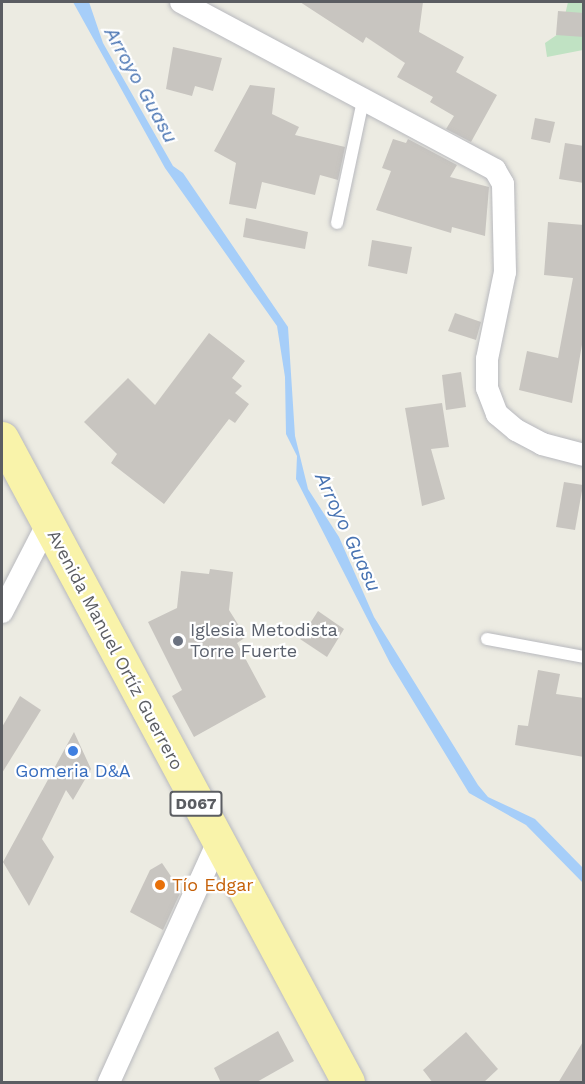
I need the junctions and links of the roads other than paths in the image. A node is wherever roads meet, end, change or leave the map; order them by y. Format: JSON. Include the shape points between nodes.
{"nodes":[{"id":1,"x":181,"y":2,"type":"edge"},
{"id":2,"x":363,"y":100,"type":"junction"},
{"id":3,"x":337,"y":223,"type":"dead end"},
{"id":4,"x":2,"y":438,"type":"edge"},
{"id":5,"x":584,"y":455,"type":"edge"},
{"id":6,"x":48,"y":523,"type":"junction"},
{"id":7,"x":2,"y":612,"type":"edge"},
{"id":8,"x":487,"y":639,"type":"dead end"},
{"id":9,"x":584,"y":657,"type":"edge"},
{"id":10,"x":217,"y":844,"type":"junction"},
{"id":11,"x":109,"y":1083,"type":"edge"},
{"id":12,"x":348,"y":1083,"type":"edge"}],
"edges":[{"from":1,"to":2,"type":"street"},
{"from":2,"to":3,"type":"lane"},
{"from":2,"to":5,"type":"street","via":[[495,170],[503,184],[505,272],[487,359],[487,388],[497,414],[516,430],[542,444]]},
{"from":4,"to":6,"type":"main road","name":"Avenida Manuel Ortíz Guerrero","number":"D067"},
{"from":6,"to":7,"type":"street"},
{"from":6,"to":10,"type":"main road","name":"Avenida Manuel Ortíz Guerrero","number":"D067"},
{"from":8,"to":9,"type":"lane"},
{"from":10,"to":11,"type":"street"},
{"from":10,"to":12,"type":"main road","name":"Avenida Manuel Ortíz Guerrero","number":"D067"}]}
